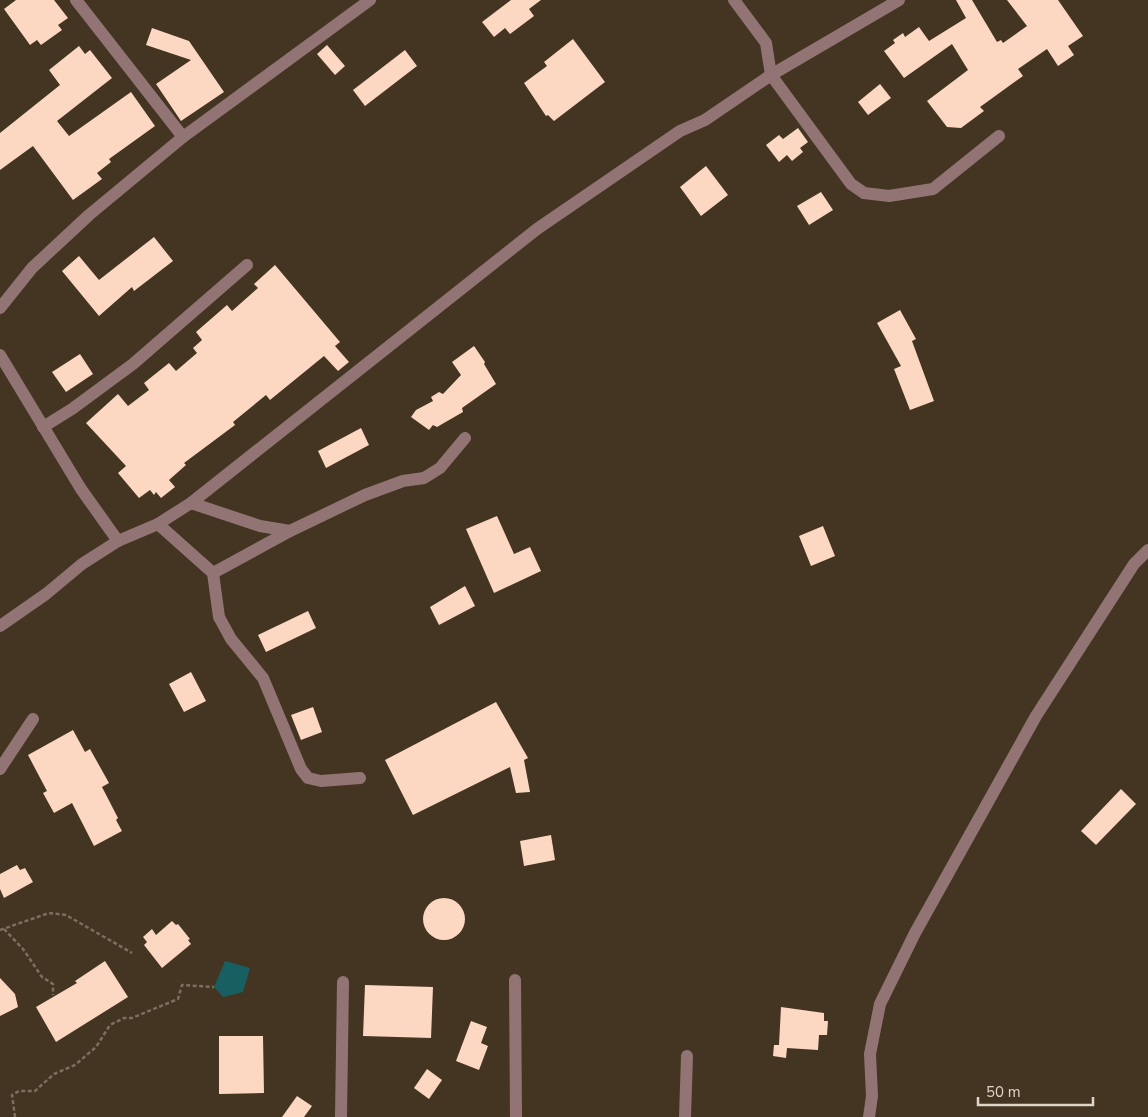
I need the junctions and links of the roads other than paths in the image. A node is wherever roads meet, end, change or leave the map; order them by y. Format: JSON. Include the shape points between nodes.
{"nodes":[{"id":1,"x":76,"y":0,"type":"edge"},
{"id":2,"x":370,"y":0,"type":"edge"},
{"id":3,"x":734,"y":0,"type":"edge"},
{"id":4,"x":899,"y":0,"type":"edge"},
{"id":5,"x":771,"y":75,"type":"junction"},
{"id":6,"x":1000,"y":136,"type":"dead end"},
{"id":7,"x":184,"y":137,"type":"junction"},
{"id":8,"x":247,"y":265,"type":"dead end"},
{"id":9,"x":0,"y":308,"type":"edge"},
{"id":10,"x":0,"y":355,"type":"edge"},
{"id":11,"x":43,"y":427,"type":"junction"},
{"id":12,"x":465,"y":438,"type":"dead end"},
{"id":13,"x":191,"y":503,"type":"junction"},
{"id":14,"x":158,"y":524,"type":"junction"},
{"id":15,"x":290,"y":531,"type":"junction"},
{"id":16,"x":118,"y":541,"type":"junction"},
{"id":17,"x":1148,"y":550,"type":"edge"},
{"id":18,"x":214,"y":574,"type":"junction"},
{"id":19,"x":0,"y":626,"type":"edge"},
{"id":20,"x":33,"y":719,"type":"dead end"},
{"id":21,"x":0,"y":769,"type":"edge"},
{"id":22,"x":360,"y":778,"type":"dead end"},
{"id":23,"x":515,"y":980,"type":"dead end"},
{"id":24,"x":344,"y":982,"type":"dead end"},
{"id":25,"x":687,"y":1056,"type":"dead end"},
{"id":26,"x":341,"y":1117,"type":"edge"},
{"id":27,"x":516,"y":1117,"type":"edge"},
{"id":28,"x":685,"y":1117,"type":"edge"},
{"id":29,"x":869,"y":1117,"type":"edge"}],
"edges":[{"from":1,"to":7,"type":"street"},
{"from":2,"to":7,"type":"street"},
{"from":3,"to":5,"type":"street","via":[[766,42]]},
{"from":4,"to":5,"type":"street"},
{"from":5,"to":6,"type":"street","via":[[852,184],[864,193],[889,196],[932,189]]},
{"from":5,"to":13,"type":"street","via":[[705,120],[680,130],[537,229]]},
{"from":7,"to":9,"type":"street","via":[[32,268]]},
{"from":8,"to":11,"type":"street","via":[[133,364]]},
{"from":10,"to":11,"type":"street"},
{"from":11,"to":16,"type":"street"},
{"from":12,"to":15,"type":"street","via":[[440,468],[424,478],[403,481],[365,495]]},
{"from":13,"to":14,"type":"street"},
{"from":13,"to":15,"type":"street","via":[[260,526]]},
{"from":14,"to":16,"type":"street"},
{"from":14,"to":18,"type":"street"},
{"from":15,"to":18,"type":"street"},
{"from":16,"to":19,"type":"street"},
{"from":17,"to":29,"type":"street","via":[[1134,564],[1036,716],[915,933],[880,1004],[870,1054],[872,1096]]},
{"from":18,"to":22,"type":"street","via":[[219,617],[230,639],[263,678],[301,769],[308,778],[321,782]]},
{"from":20,"to":21,"type":"street"},
{"from":23,"to":27,"type":"street"},
{"from":24,"to":26,"type":"street"},
{"from":25,"to":28,"type":"street"}]}
